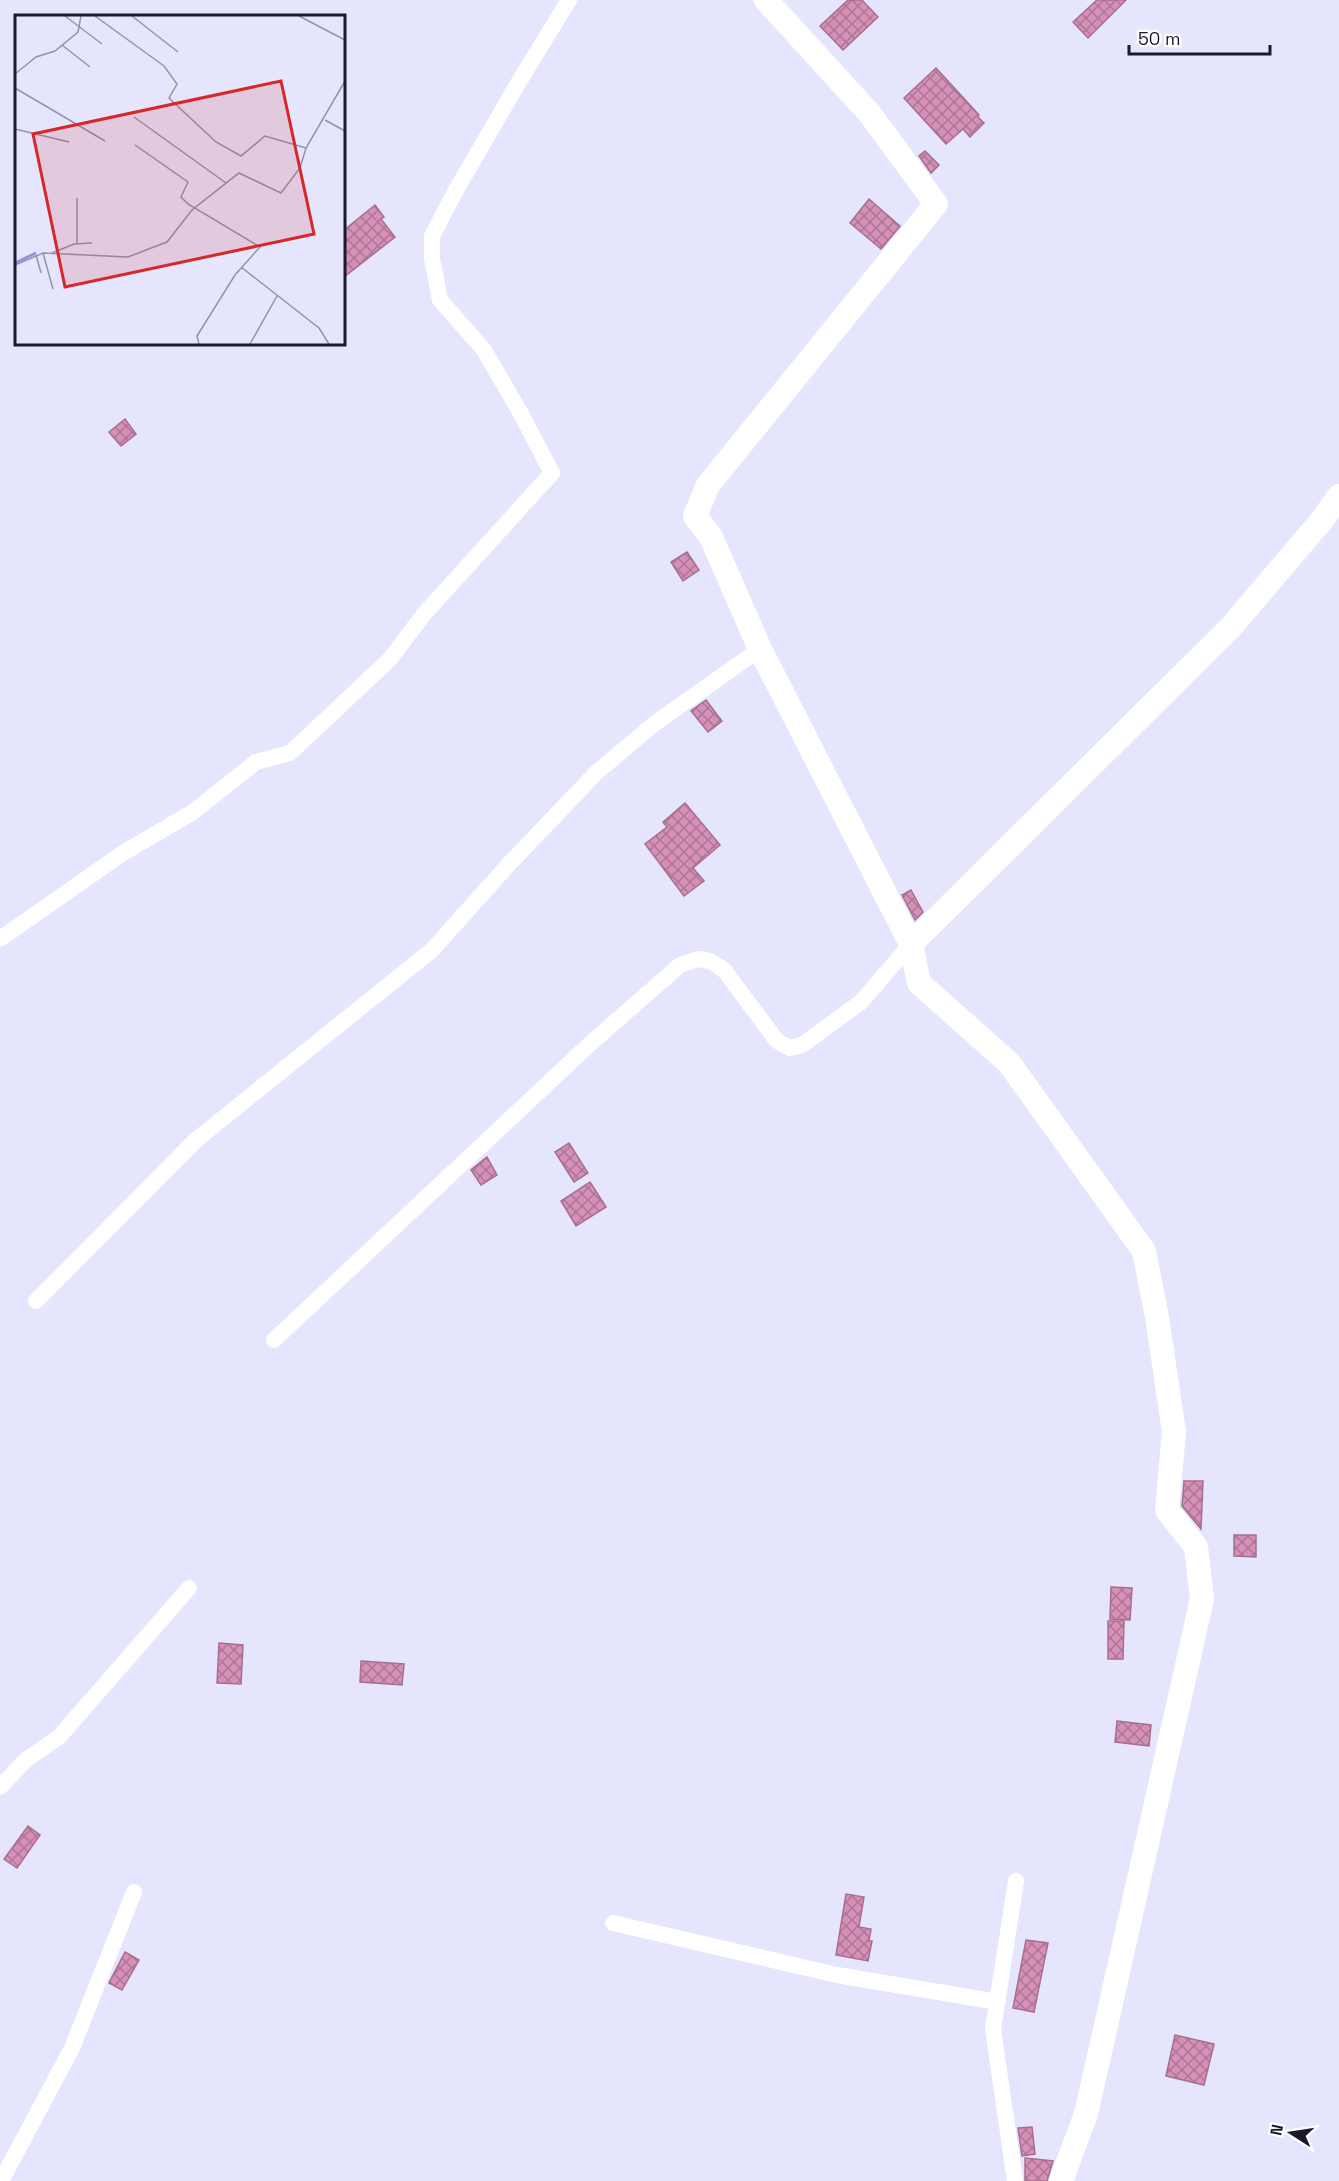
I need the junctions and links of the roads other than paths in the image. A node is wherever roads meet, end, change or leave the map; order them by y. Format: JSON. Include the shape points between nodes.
{"nodes":[{"id":1,"x":569,"y":0,"type":"edge"},
{"id":2,"x":766,"y":0,"type":"edge"},
{"id":3,"x":1339,"y":496,"type":"edge"},
{"id":4,"x":760,"y":649,"type":"junction"},
{"id":5,"x":0,"y":939,"type":"edge"},
{"id":6,"x":911,"y":944,"type":"junction"},
{"id":7,"x":36,"y":1301,"type":"dead end"},
{"id":8,"x":274,"y":1340,"type":"dead end"},
{"id":9,"x":189,"y":1588,"type":"dead end"},
{"id":10,"x":0,"y":1787,"type":"edge"},
{"id":11,"x":1016,"y":1881,"type":"dead end"},
{"id":12,"x":134,"y":1892,"type":"dead end"},
{"id":13,"x":613,"y":1923,"type":"dead end"},
{"id":14,"x":998,"y":2002,"type":"junction"},
{"id":15,"x":1,"y":2181,"type":"edge"},
{"id":16,"x":1015,"y":2181,"type":"edge"},
{"id":17,"x":1061,"y":2181,"type":"edge"}],
"edges":[{"from":1,"to":5,"type":"street","via":[[432,236],[440,300],[484,350],[552,473],[424,614],[390,659],[290,753],[256,762],[194,812],[123,853]]},
{"from":2,"to":4,"type":"street","via":[[870,114],[936,204],[708,485],[695,516],[711,537]]},
{"from":3,"to":6,"type":"street","via":[[1230,628]]},
{"from":4,"to":6,"type":"street"},
{"from":4,"to":7,"type":"street","via":[[654,724],[597,772],[432,950],[196,1140]]},
{"from":6,"to":8,"type":"street","via":[[861,1002],[802,1045],[790,1048],[777,1041],[724,969],[698,959],[680,965],[591,1043]]},
{"from":6,"to":17,"type":"street","via":[[918,983],[1009,1063],[1144,1251],[1174,1432],[1167,1510],[1196,1547],[1202,1599],[1086,2114]]},
{"from":9,"to":10,"type":"street","via":[[58,1737],[27,1759]]},
{"from":11,"to":14,"type":"street"},
{"from":12,"to":15,"type":"street","via":[[72,2048]]},
{"from":13,"to":14,"type":"street","via":[[837,1975]]},
{"from":14,"to":16,"type":"street","via":[[993,2029]]}]}
